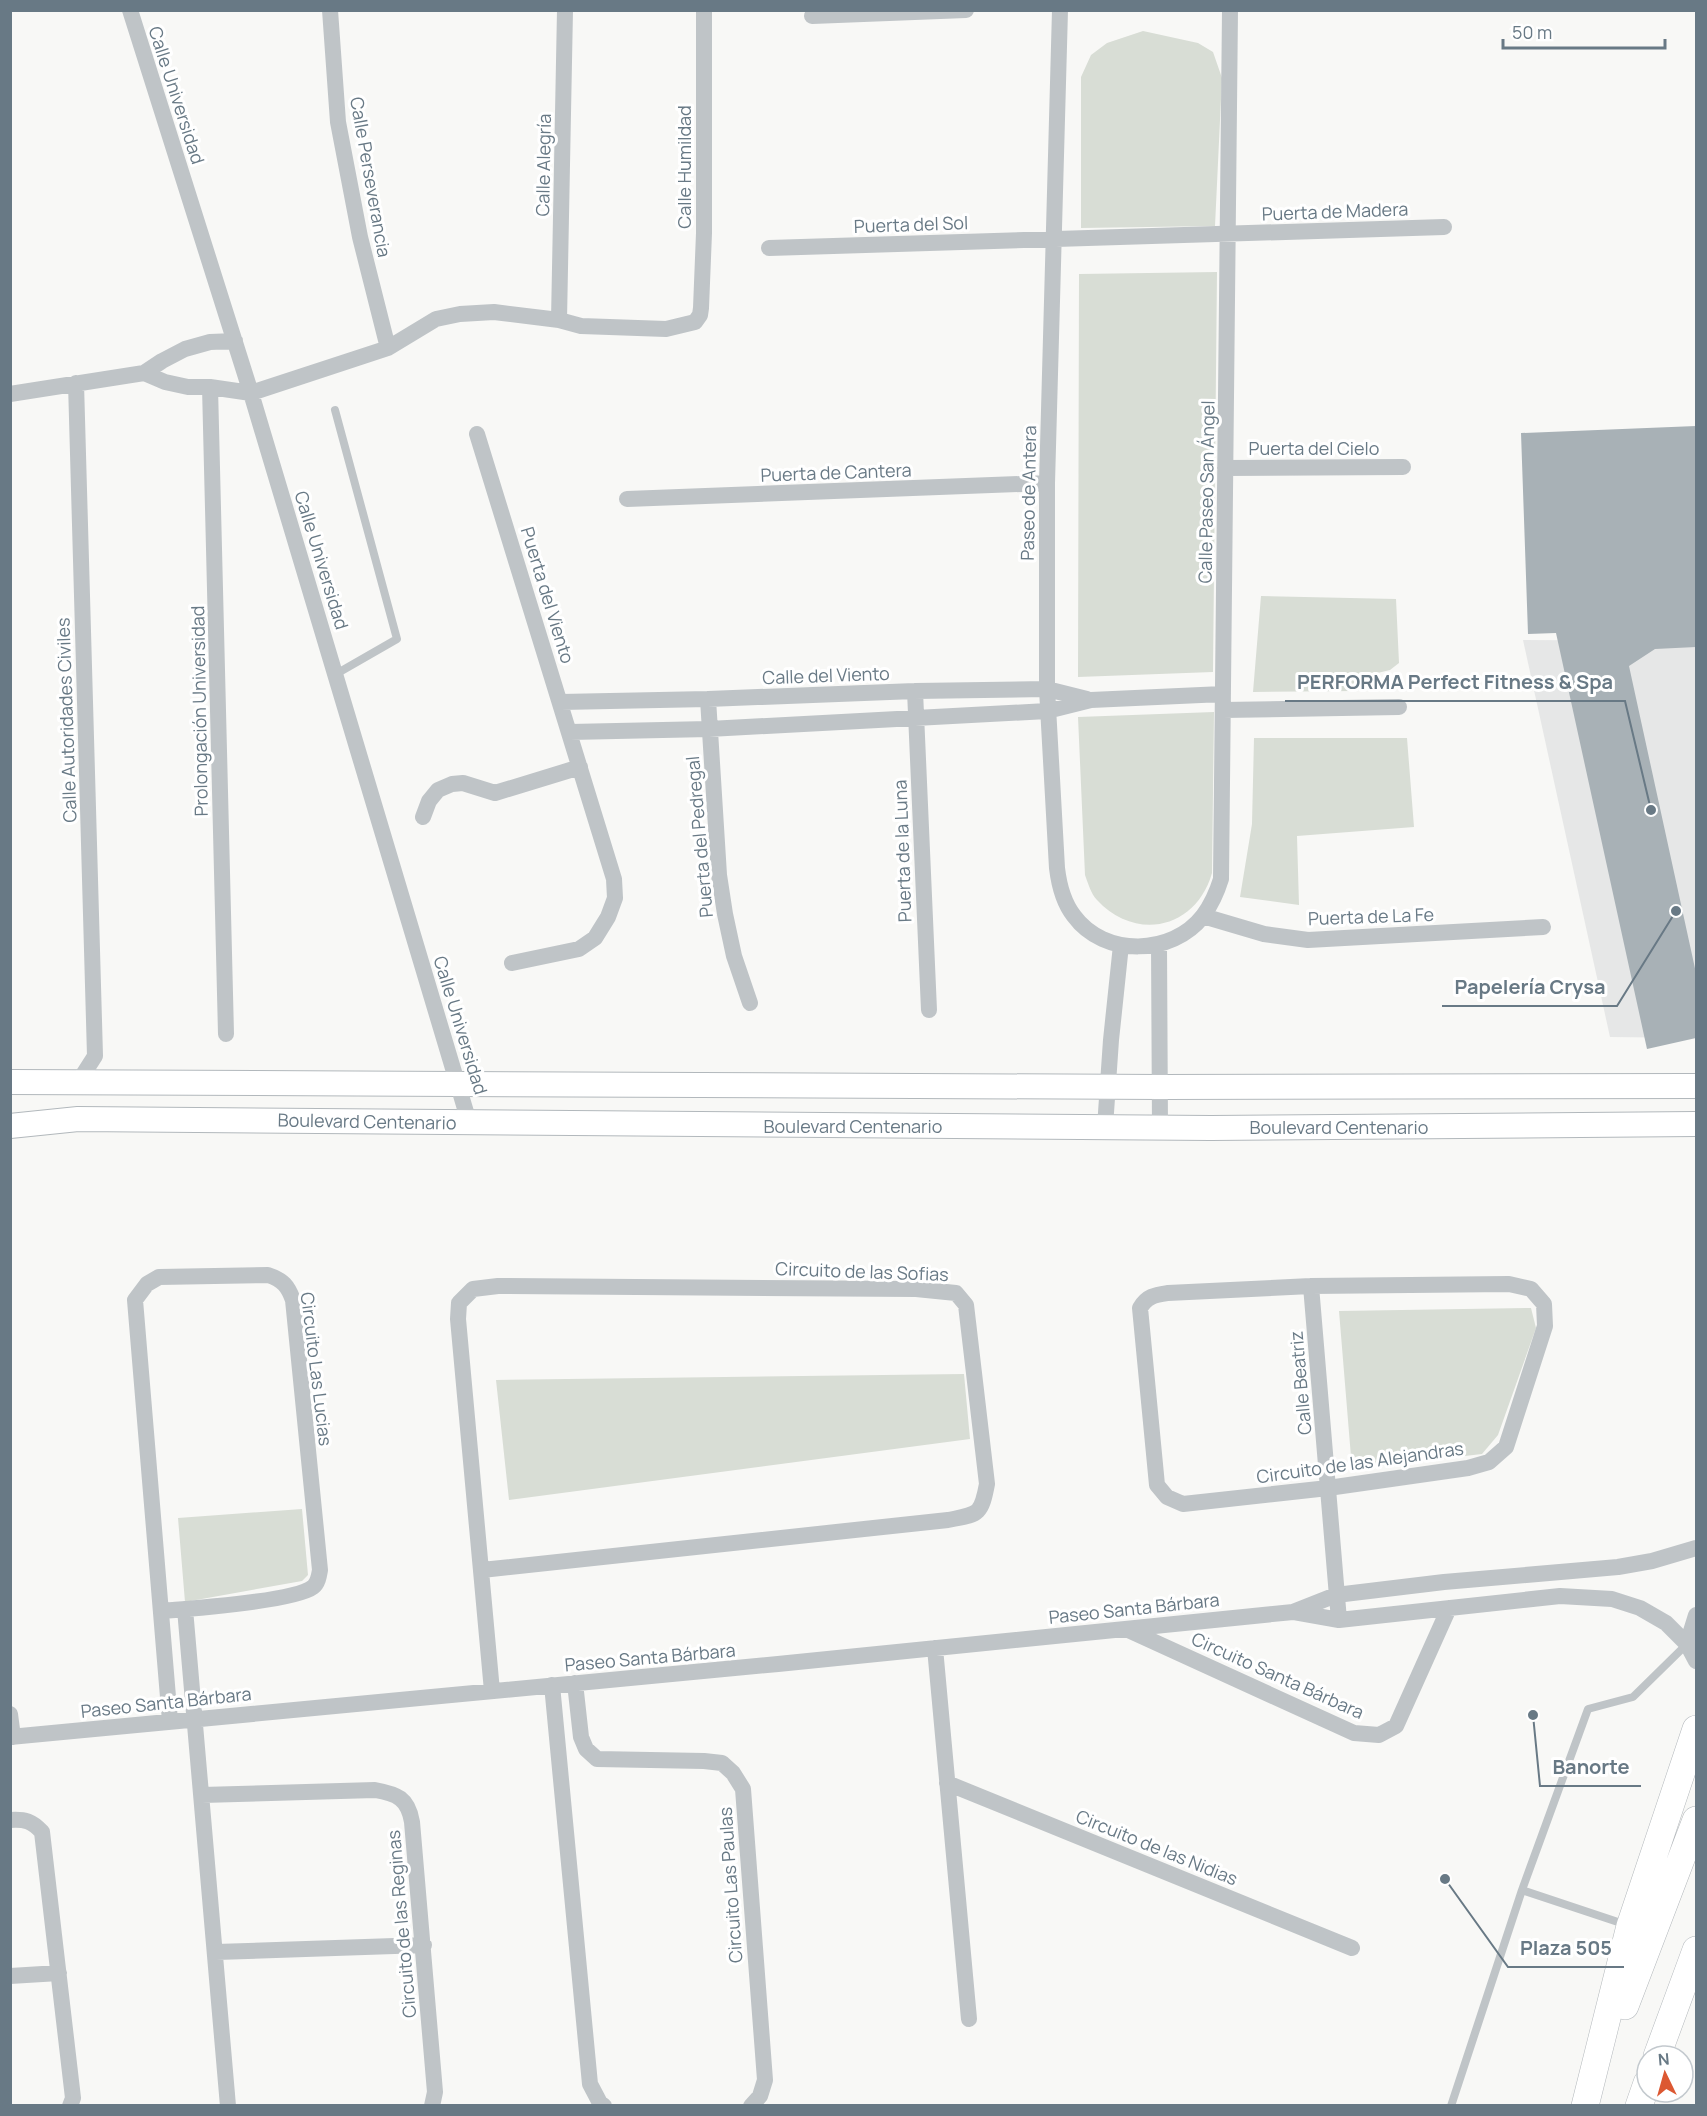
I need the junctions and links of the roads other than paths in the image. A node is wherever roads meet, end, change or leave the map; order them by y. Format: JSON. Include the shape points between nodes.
{"nodes":[{"id":1,"x":130,"y":10,"type":"edge"},
{"id":2,"x":330,"y":10,"type":"edge"},
{"id":3,"x":565,"y":10,"type":"edge"},
{"id":4,"x":704,"y":10,"type":"edge"},
{"id":5,"x":966,"y":10,"type":"edge"},
{"id":6,"x":1060,"y":10,"type":"edge"},
{"id":7,"x":1230,"y":10,"type":"edge"},
{"id":8,"x":812,"y":16,"type":"dead end"},
{"id":9,"x":1444,"y":227,"type":"dead end"},
{"id":10,"x":1228,"y":234,"type":"junction"},
{"id":11,"x":1054,"y":238,"type":"junction"},
{"id":12,"x":769,"y":248,"type":"dead end"},
{"id":13,"x":559,"y":320,"type":"junction"},
{"id":14,"x":235,"y":341,"type":"junction"},
{"id":15,"x":388,"y":348,"type":"junction"},
{"id":16,"x":144,"y":374,"type":"junction"},
{"id":17,"x":76,"y":383,"type":"junction"},
{"id":18,"x":210,"y":387,"type":"junction"},
{"id":19,"x":11,"y":390,"type":"edge"},
{"id":20,"x":251,"y":393,"type":"junction"},
{"id":21,"x":335,"y":410,"type":"dead end"},
{"id":22,"x":477,"y":434,"type":"dead end"},
{"id":23,"x":1403,"y":467,"type":"dead end"},
{"id":24,"x":1225,"y":468,"type":"junction"},
{"id":25,"x":1047,"y":483,"type":"junction"},
{"id":26,"x":627,"y":499,"type":"dead end"},
{"id":27,"x":336,"y":674,"type":"junction"},
{"id":28,"x":1047,"y":689,"type":"junction"},
{"id":29,"x":915,"y":691,"type":"junction"},
{"id":30,"x":708,"y":699,"type":"junction"},
{"id":31,"x":1091,"y":699,"type":"junction"},
{"id":32,"x":561,"y":702,"type":"junction"},
{"id":33,"x":1223,"y":702,"type":"junction"},
{"id":34,"x":1399,"y":707,"type":"dead end"},
{"id":35,"x":1047,"y":711,"type":"junction"},
{"id":36,"x":916,"y":719,"type":"junction"},
{"id":37,"x":709,"y":729,"type":"junction"},
{"id":38,"x":570,"y":732,"type":"junction"},
{"id":39,"x":580,"y":767,"type":"junction"},
{"id":40,"x":423,"y":818,"type":"dead end"},
{"id":41,"x":1203,"y":916,"type":"junction"},
{"id":42,"x":1543,"y":927,"type":"dead end"},
{"id":43,"x":1120,"y":945,"type":"junction"},
{"id":44,"x":1158,"y":945,"type":"junction"},
{"id":45,"x":512,"y":963,"type":"dead end"},
{"id":46,"x":750,"y":1003,"type":"dead end"},
{"id":47,"x":929,"y":1010,"type":"dead end"},
{"id":48,"x":226,"y":1034,"type":"dead end"},
{"id":49,"x":95,"y":1056,"type":"junction"},
{"id":50,"x":79,"y":1081,"type":"junction"},
{"id":51,"x":10,"y":1082,"type":"edge"},
{"id":52,"x":114,"y":1082,"type":"junction"},
{"id":53,"x":458,"y":1083,"type":"junction"},
{"id":54,"x":1107,"y":1086,"type":"junction"},
{"id":55,"x":1696,"y":1086,"type":"edge"},
{"id":56,"x":1161,"y":1087,"type":"junction"},
{"id":57,"x":469,"y":1122,"type":"junction"},
{"id":58,"x":1696,"y":1125,"type":"edge"},
{"id":59,"x":10,"y":1126,"type":"edge"},
{"id":60,"x":1106,"y":1127,"type":"junction"},
{"id":61,"x":1160,"y":1128,"type":"junction"},
{"id":62,"x":1311,"y":1286,"type":"junction"},
{"id":63,"x":1328,"y":1488,"type":"junction"},
{"id":64,"x":1696,"y":1548,"type":"edge"},
{"id":65,"x":482,"y":1570,"type":"junction"},
{"id":66,"x":1336,"y":1595,"type":"junction"},
{"id":67,"x":1449,"y":1608,"type":"junction"},
{"id":68,"x":185,"y":1609,"type":"junction"},
{"id":69,"x":161,"y":1611,"type":"junction"},
{"id":70,"x":1293,"y":1612,"type":"junction"},
{"id":71,"x":1696,"y":1615,"type":"edge"},
{"id":72,"x":1339,"y":1620,"type":"junction"},
{"id":73,"x":1125,"y":1629,"type":"junction"},
{"id":74,"x":1687,"y":1644,"type":"junction"},
{"id":75,"x":935,"y":1647,"type":"junction"},
{"id":76,"x":1696,"y":1660,"type":"edge"},
{"id":77,"x":575,"y":1683,"type":"junction"},
{"id":78,"x":552,"y":1685,"type":"junction"},
{"id":79,"x":492,"y":1691,"type":"junction"},
{"id":80,"x":10,"y":1714,"type":"edge"},
{"id":81,"x":195,"y":1718,"type":"junction"},
{"id":82,"x":170,"y":1720,"type":"junction"},
{"id":83,"x":1696,"y":1729,"type":"edge"},
{"id":84,"x":12,"y":1737,"type":"edge"},
{"id":85,"x":947,"y":1783,"type":"junction"},
{"id":86,"x":201,"y":1795,"type":"junction"},
{"id":87,"x":10,"y":1820,"type":"edge"},
{"id":88,"x":1696,"y":1820,"type":"edge"},
{"id":89,"x":1522,"y":1890,"type":"junction"},
{"id":90,"x":1630,"y":1926,"type":"junction"},
{"id":91,"x":424,"y":1945,"type":"junction"},
{"id":92,"x":1352,"y":1948,"type":"dead end"},
{"id":93,"x":1696,"y":1950,"type":"edge"},
{"id":94,"x":216,"y":1952,"type":"junction"},
{"id":95,"x":59,"y":1973,"type":"junction"},
{"id":96,"x":10,"y":1976,"type":"edge"},
{"id":97,"x":969,"y":2019,"type":"dead end"},
{"id":98,"x":1661,"y":2044,"type":"edge"},
{"id":99,"x":70,"y":2106,"type":"edge"},
{"id":100,"x":228,"y":2106,"type":"edge"},
{"id":101,"x":432,"y":2106,"type":"edge"},
{"id":102,"x":604,"y":2106,"type":"edge"},
{"id":103,"x":751,"y":2106,"type":"edge"},
{"id":104,"x":1451,"y":2106,"type":"edge"},
{"id":105,"x":1586,"y":2106,"type":"edge"}],
"edges":[{"from":1,"to":14,"type":"street","name":"Calle Universidad"},
{"from":2,"to":15,"type":"street","name":"Calle Perseverancia","via":[[338,122],[360,237]]},
{"from":3,"to":13,"type":"street","name":"Calle Alegría"},
{"from":4,"to":13,"type":"street","name":"Calle Humildad","via":[[700,315],[695,322],[666,329],[581,326]]},
{"from":5,"to":8,"type":"street"},
{"from":6,"to":11,"type":"street","name":"Paseo de Antera"},
{"from":7,"to":10,"type":"street","name":"Calle Paseo San Ángel"},
{"from":9,"to":10,"type":"street","name":"Puerta de Madera"},
{"from":10,"to":11,"type":"street","name":"Puerta de Madera"},
{"from":10,"to":24,"type":"street","name":"Calle Paseo San Ángel"},
{"from":11,"to":12,"type":"street","name":"Puerta del Sol"},
{"from":11,"to":25,"type":"street","name":"Paseo de Antera"},
{"from":13,"to":15,"type":"street","via":[[494,312],[460,314],[436,319]]},
{"from":14,"to":16,"type":"street","via":[[185,349]]},
{"from":14,"to":20,"type":"street","name":"Calle Universidad"},
{"from":15,"to":20,"type":"street"},
{"from":16,"to":17,"type":"street"},
{"from":16,"to":18,"type":"street","via":[[188,387]]},
{"from":17,"to":19,"type":"street"},
{"from":17,"to":49,"type":"street","name":"Calle Autoridades Civiles"},
{"from":18,"to":20,"type":"street"},
{"from":18,"to":48,"type":"street","name":"Prolongación Universidad"},
{"from":20,"to":27,"type":"street","name":"Calle Universidad"},
{"from":21,"to":27,"type":"lane","via":[[397,639]]},
{"from":22,"to":32,"type":"street","name":"Puerta del Viento"},
{"from":23,"to":24,"type":"street","name":"Puerta del Cielo"},
{"from":24,"to":33,"type":"street","name":"Calle Paseo San Ángel"},
{"from":25,"to":26,"type":"street","name":"Puerta de Cantera"},
{"from":25,"to":28,"type":"street","name":"Paseo de Antera"},
{"from":27,"to":53,"type":"street","name":"Calle Universidad"},
{"from":28,"to":29,"type":"street","name":"Calle del Viento"},
{"from":28,"to":31,"type":"street","name":"Calle del Viento"},
{"from":28,"to":35,"type":"street","name":"Paseo de Antera"},
{"from":29,"to":30,"type":"street","name":"Calle del Viento"},
{"from":29,"to":36,"type":"street","name":"Puerta de la Luna"},
{"from":30,"to":32,"type":"street","name":"Calle del Viento"},
{"from":30,"to":37,"type":"street","name":"Puerta del Pedregal"},
{"from":31,"to":33,"type":"street","name":"Calle del Viento"},
{"from":31,"to":35,"type":"street","name":"Calle del Viento"},
{"from":32,"to":38,"type":"street","name":"Puerta del Viento"},
{"from":33,"to":34,"type":"street","name":"Calle del Viento"},
{"from":33,"to":41,"type":"street","name":"Calle Paseo San Ángel","via":[[1221,879]]},
{"from":35,"to":36,"type":"street","name":"Calle del Viento"},
{"from":35,"to":43,"type":"street","name":"Paseo de Antera","via":[[1060,889],[1074,916],[1088,930]]},
{"from":36,"to":37,"type":"street","name":"Calle del Viento"},
{"from":36,"to":47,"type":"street","name":"Puerta de la Luna"},
{"from":37,"to":38,"type":"street","name":"Calle del Viento"},
{"from":37,"to":46,"type":"street","name":"Puerta del Pedregal","via":[[719,875],[734,956]]},
{"from":38,"to":39,"type":"street","name":"Puerta del Viento"},
{"from":39,"to":40,"type":"street","via":[[495,794],[463,783],[452,784],[438,790]]},
{"from":39,"to":45,"type":"street","name":"Puerta del Viento","via":[[614,879],[615,898],[595,938],[579,950]]},
{"from":41,"to":42,"type":"street","name":"Puerta de La Fe","via":[[1264,934],[1308,940]]},
{"from":41,"to":44,"type":"street","name":"Calle Paseo San Ángel","via":[[1176,939]]},
{"from":43,"to":44,"type":"street","name":"Calle Paseo San Ángel"},
{"from":43,"to":54,"type":"street"},
{"from":44,"to":56,"type":"street"},
{"from":49,"to":50,"type":"street"},
{"from":49,"to":52,"type":"street"},
{"from":50,"to":51,"type":"main road","name":"Boulevard Centenario"},
{"from":50,"to":52,"type":"main road","name":"Boulevard Centenario"},
{"from":52,"to":53,"type":"main road","name":"Boulevard Centenario"},
{"from":53,"to":54,"type":"main road","name":"Boulevard Centenario"},
{"from":53,"to":57,"type":"street","name":"Calle Universidad"},
{"from":54,"to":56,"type":"main road","name":"Boulevard Centenario"},
{"from":54,"to":60,"type":"street"},
{"from":55,"to":56,"type":"main road","name":"Boulevard Centenario"},
{"from":56,"to":61,"type":"street"},
{"from":57,"to":59,"type":"main road","name":"Boulevard Centenario","via":[[78,1119]]},
{"from":57,"to":60,"type":"main road","name":"Boulevard Centenario"},
{"from":58,"to":61,"type":"main road","name":"Boulevard Centenario"},
{"from":60,"to":61,"type":"main road","name":"Boulevard Centenario"},
{"from":62,"to":63,"type":"street","name":"Calle Beatriz"},
{"from":62,"to":63,"type":"street","name":"Circuito de las Alejandras","via":[[1168,1293],[1146,1299],[1140,1308],[1157,1485],[1167,1497],[1183,1504]]},
{"from":62,"to":63,"type":"street","name":"Circuito de las Alejandras","via":[[1509,1284],[1531,1289],[1544,1304],[1545,1326],[1506,1447],[1489,1462]]},
{"from":63,"to":66,"type":"street","name":"Calle Beatriz"},
{"from":64,"to":66,"type":"street","name":"Paseo Santa Bárbara","via":[[1618,1567]]},
{"from":65,"to":65,"type":"street","name":"Circuito de las Sofias","via":[[458,1318],[459,1303],[473,1289],[916,1288],[956,1293],[966,1305],[987,1484],[983,1505],[974,1515]]},
{"from":65,"to":79,"type":"street","name":"Circuito de las Sofias"},
{"from":66,"to":70,"type":"street","name":"Paseo Santa Bárbara"},
{"from":66,"to":72,"type":"street","name":"Calle Beatriz"},
{"from":67,"to":72,"type":"street","name":"Paseo Santa Bárbara"},
{"from":67,"to":73,"type":"street","name":"Circuito Santa Bárbara","via":[[1396,1726],[1379,1735],[1354,1733]]},
{"from":67,"to":74,"type":"street","name":"Paseo Santa Bárbara","via":[[1560,1596],[1612,1599],[1640,1608],[1666,1623]]},
{"from":68,"to":69,"type":"street","name":"Circuito Las Lucias"},
{"from":68,"to":69,"type":"street","name":"Circuito Las Lucias","via":[[297,1594],[318,1581],[293,1300],[288,1287],[279,1278],[268,1275],[159,1277],[147,1284],[135,1300]]},
{"from":68,"to":81,"type":"street"},
{"from":69,"to":82,"type":"street","name":"Circuito Las Lucias"},
{"from":70,"to":72,"type":"street","name":"Paseo Santa Bárbara"},
{"from":70,"to":73,"type":"street","name":"Paseo Santa Bárbara"},
{"from":71,"to":74,"type":"street"},
{"from":73,"to":75,"type":"street","name":"Paseo Santa Bárbara"},
{"from":74,"to":76,"type":"street","name":"Paseo Santa Bárbara"},
{"from":74,"to":89,"type":"lane","via":[[1633,1698],[1588,1709]]},
{"from":75,"to":77,"type":"street","name":"Paseo Santa Bárbara"},
{"from":75,"to":85,"type":"street"},
{"from":77,"to":78,"type":"street","name":"Paseo Santa Bárbara"},
{"from":77,"to":103,"type":"street","name":"Circuito Las Paulas","via":[[581,1737],[586,1749],[597,1759],[722,1764],[742,1789],[765,2080],[760,2096]]},
{"from":78,"to":79,"type":"street","name":"Paseo Santa Bárbara"},
{"from":78,"to":102,"type":"street","via":[[590,2084]]},
{"from":79,"to":81,"type":"street","name":"Paseo Santa Bárbara"},
{"from":80,"to":84,"type":"street"},
{"from":81,"to":82,"type":"street","name":"Paseo Santa Bárbara"},
{"from":81,"to":86,"type":"street"},
{"from":82,"to":84,"type":"street","name":"Paseo Santa Bárbara"},
{"from":83,"to":90,"type":"main road"},
{"from":85,"to":92,"type":"street","name":"Circuito de las Nidias"},
{"from":85,"to":97,"type":"street"},
{"from":86,"to":91,"type":"street","name":"Circuito de las Reginas","via":[[375,1790],[402,1799],[412,1822]]},
{"from":86,"to":94,"type":"street"},
{"from":87,"to":95,"type":"street","via":[[34,1823],[42,1832]]},
{"from":88,"to":105,"type":"main road"},
{"from":89,"to":90,"type":"lane"},
{"from":89,"to":104,"type":"lane"},
{"from":90,"to":105,"type":"main road"},
{"from":91,"to":94,"type":"street"},
{"from":91,"to":101,"type":"street","name":"Circuito de las Reginas","via":[[435,2092]]},
{"from":93,"to":98,"type":"main road"},
{"from":94,"to":100,"type":"street"},
{"from":95,"to":96,"type":"street"},
{"from":95,"to":99,"type":"street","via":[[73,2098]]}]}
